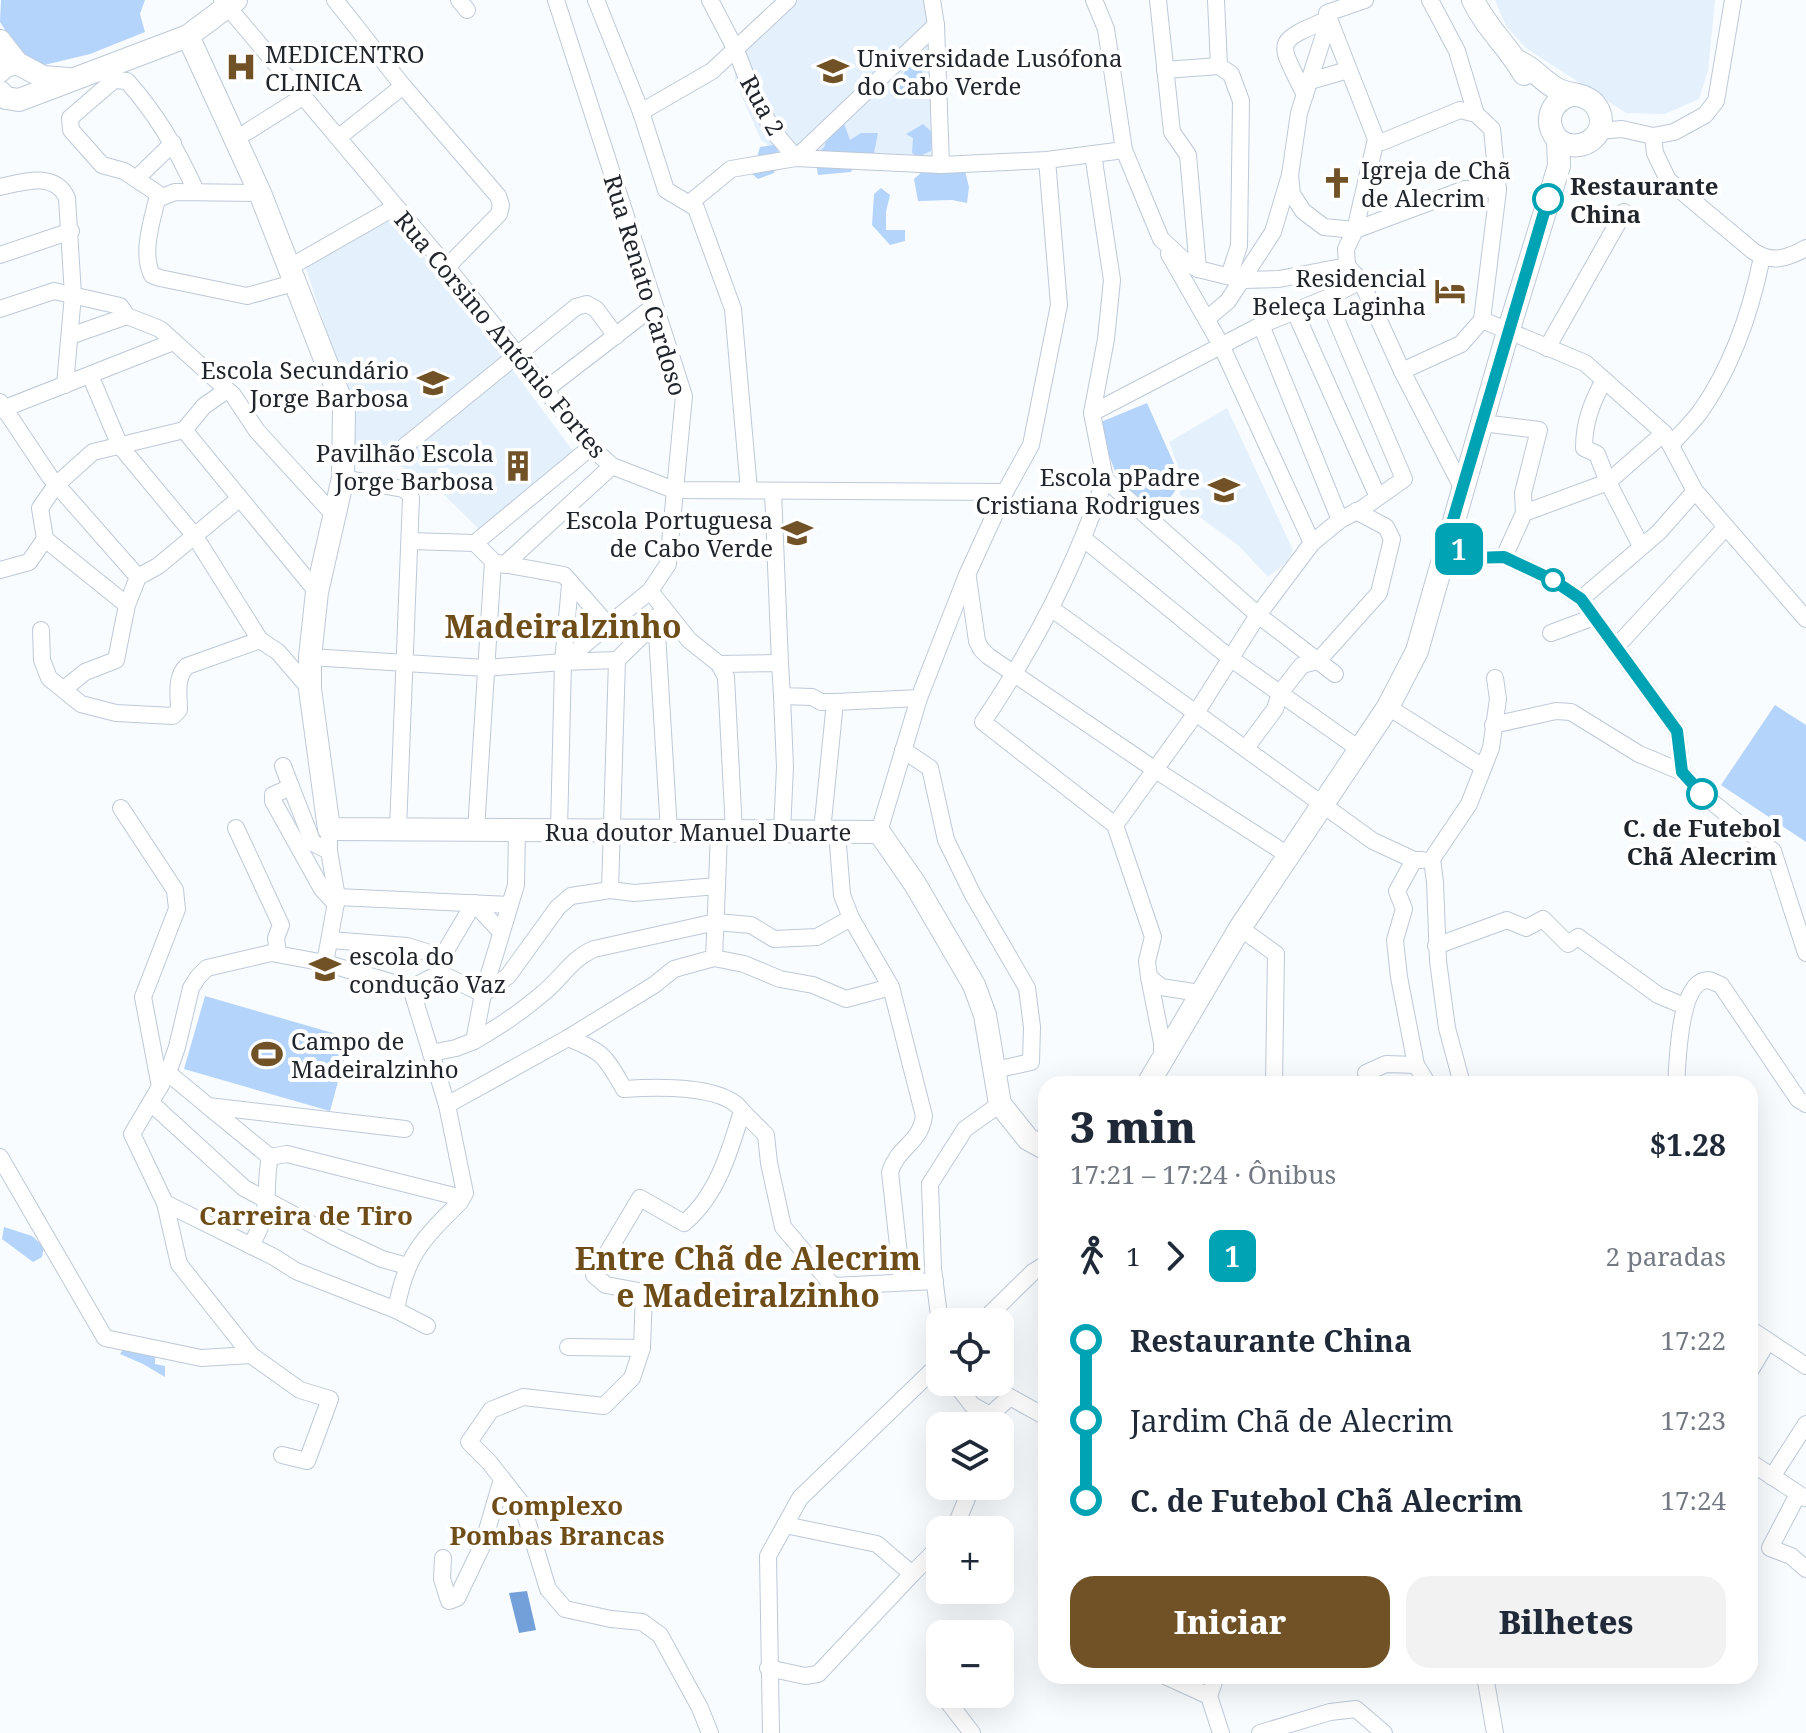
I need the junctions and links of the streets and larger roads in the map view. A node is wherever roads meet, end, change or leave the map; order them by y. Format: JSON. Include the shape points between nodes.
{"nodes":[{"id":1,"x":335,"y":0,"type":"edge"},
{"id":2,"x":556,"y":0,"type":"edge"},
{"id":3,"x":596,"y":0,"type":"edge"},
{"id":4,"x":710,"y":0,"type":"edge"},
{"id":5,"x":788,"y":0,"type":"edge"},
{"id":6,"x":932,"y":0,"type":"edge"},
{"id":7,"x":1094,"y":0,"type":"edge"},
{"id":8,"x":1158,"y":0,"type":"edge"},
{"id":9,"x":1216,"y":0,"type":"edge"},
{"id":10,"x":1365,"y":0,"type":"edge"},
{"id":11,"x":1430,"y":0,"type":"edge"},
{"id":12,"x":1473,"y":0,"type":"edge"},
{"id":13,"x":1733,"y":0,"type":"edge"},
{"id":14,"x":229,"y":2,"type":"edge"},
{"id":15,"x":1326,"y":11,"type":"edge"},
{"id":16,"x":936,"y":25,"type":"junction"},
{"id":17,"x":188,"y":36,"type":"junction"},
{"id":18,"x":0,"y":41,"type":"edge"},
{"id":19,"x":736,"y":50,"type":"junction"},
{"id":20,"x":1517,"y":61,"type":"junction"},
{"id":21,"x":1219,"y":66,"type":"junction"},
{"id":22,"x":15,"y":67,"type":"edge"},
{"id":23,"x":1165,"y":70,"type":"junction"},
{"id":24,"x":1348,"y":70,"type":"junction"},
{"id":25,"x":74,"y":80,"type":"junction"},
{"id":26,"x":403,"y":86,"type":"junction"},
{"id":27,"x":1308,"y":88,"type":"junction"},
{"id":28,"x":1572,"y":95,"type":"junction"},
{"id":29,"x":304,"y":96,"type":"junction"},
{"id":30,"x":9,"y":99,"type":"edge"},
{"id":31,"x":1552,"y":109,"type":"junction"},
{"id":32,"x":641,"y":112,"type":"junction"},
{"id":33,"x":1476,"y":114,"type":"junction"},
{"id":34,"x":1599,"y":122,"type":"junction"},
{"id":35,"x":247,"y":132,"type":"dead end"},
{"id":36,"x":1653,"y":136,"type":"junction"},
{"id":37,"x":339,"y":137,"type":"junction"},
{"id":38,"x":1376,"y":139,"type":"junction"},
{"id":39,"x":173,"y":143,"type":"junction"},
{"id":40,"x":1567,"y":144,"type":"junction"},
{"id":41,"x":1124,"y":150,"type":"junction"},
{"id":42,"x":1093,"y":154,"type":"junction"},
{"id":43,"x":796,"y":158,"type":"junction"},
{"id":44,"x":1047,"y":160,"type":"junction"},
{"id":45,"x":941,"y":165,"type":"junction"},
{"id":46,"x":1290,"y":175,"type":"junction"},
{"id":47,"x":137,"y":178,"type":"junction"},
{"id":48,"x":0,"y":187,"type":"edge"},
{"id":49,"x":1498,"y":190,"type":"junction"},
{"id":50,"x":196,"y":191,"type":"junction"},
{"id":51,"x":260,"y":193,"type":"junction"},
{"id":52,"x":157,"y":199,"type":"junction"},
{"id":53,"x":691,"y":202,"type":"junction"},
{"id":54,"x":395,"y":207,"type":"junction"},
{"id":55,"x":1624,"y":212,"type":"dead end"},
{"id":56,"x":1355,"y":230,"type":"junction"},
{"id":57,"x":71,"y":231,"type":"junction"},
{"id":58,"x":1161,"y":239,"type":"junction"},
{"id":59,"x":1806,"y":248,"type":"edge"},
{"id":60,"x":0,"y":255,"type":"edge"},
{"id":61,"x":1762,"y":257,"type":"junction"},
{"id":62,"x":1347,"y":266,"type":"junction"},
{"id":63,"x":447,"y":267,"type":"junction"},
{"id":64,"x":1198,"y":269,"type":"junction"},
{"id":65,"x":294,"y":275,"type":"junction"},
{"id":66,"x":1236,"y":278,"type":"junction"},
{"id":67,"x":1361,"y":281,"type":"junction"},
{"id":68,"x":73,"y":295,"type":"junction"},
{"id":69,"x":1327,"y":298,"type":"junction"},
{"id":70,"x":654,"y":306,"type":"junction"},
{"id":71,"x":0,"y":309,"type":"edge"},
{"id":72,"x":1295,"y":312,"type":"junction"},
{"id":73,"x":127,"y":316,"type":"junction"},
{"id":74,"x":1208,"y":318,"type":"junction"},
{"id":75,"x":1482,"y":320,"type":"junction"},
{"id":76,"x":1261,"y":325,"type":"junction"},
{"id":77,"x":1508,"y":332,"type":"junction"},
{"id":78,"x":70,"y":336,"type":"junction"},
{"id":79,"x":616,"y":336,"type":"junction"},
{"id":80,"x":173,"y":342,"type":"junction"},
{"id":81,"x":1221,"y":345,"type":"junction"},
{"id":82,"x":1547,"y":348,"type":"junction"},
{"id":83,"x":516,"y":355,"type":"junction"},
{"id":84,"x":1402,"y":371,"type":"junction"},
{"id":85,"x":90,"y":375,"type":"junction"},
{"id":86,"x":1604,"y":380,"type":"junction"},
{"id":87,"x":65,"y":385,"type":"junction"},
{"id":88,"x":227,"y":390,"type":"junction"},
{"id":89,"x":545,"y":390,"type":"junction"},
{"id":90,"x":1,"y":407,"type":"edge"},
{"id":91,"x":1092,"y":413,"type":"junction"},
{"id":92,"x":1482,"y":423,"type":"junction"},
{"id":93,"x":184,"y":430,"type":"junction"},
{"id":94,"x":1668,"y":439,"type":"junction"},
{"id":95,"x":120,"y":446,"type":"junction"},
{"id":96,"x":405,"y":446,"type":"dead end"},
{"id":97,"x":591,"y":447,"type":"junction"},
{"id":98,"x":612,"y":466,"type":"junction"},
{"id":99,"x":343,"y":478,"type":"junction"},
{"id":100,"x":1105,"y":479,"type":"junction"},
{"id":101,"x":1608,"y":482,"type":"junction"},
{"id":102,"x":56,"y":485,"type":"junction"},
{"id":103,"x":1463,"y":489,"type":"junction"},
{"id":104,"x":674,"y":490,"type":"junction"},
{"id":105,"x":749,"y":490,"type":"junction"},
{"id":106,"x":773,"y":491,"type":"junction"},
{"id":107,"x":1695,"y":491,"type":"junction"},
{"id":108,"x":1005,"y":492,"type":"junction"},
{"id":109,"x":1378,"y":497,"type":"junction"},
{"id":110,"x":239,"y":499,"type":"junction"},
{"id":111,"x":1356,"y":511,"type":"junction"},
{"id":112,"x":1524,"y":513,"type":"junction"},
{"id":113,"x":335,"y":516,"type":"junction"},
{"id":114,"x":1340,"y":520,"type":"junction"},
{"id":115,"x":1726,"y":527,"type":"junction"},
{"id":116,"x":194,"y":535,"type":"junction"},
{"id":117,"x":45,"y":539,"type":"junction"},
{"id":118,"x":1084,"y":539,"type":"junction"},
{"id":119,"x":1447,"y":540,"type":"junction"},
{"id":120,"x":410,"y":541,"type":"junction"},
{"id":121,"x":475,"y":543,"type":"junction"},
{"id":122,"x":1312,"y":543,"type":"junction"},
{"id":123,"x":1641,"y":546,"type":"junction"},
{"id":124,"x":1504,"y":557,"type":"junction"},
{"id":125,"x":499,"y":563,"type":"junction"},
{"id":126,"x":0,"y":570,"type":"edge"},
{"id":127,"x":967,"y":575,"type":"junction"},
{"id":128,"x":138,"y":577,"type":"junction"},
{"id":129,"x":570,"y":585,"type":"junction"},
{"id":130,"x":317,"y":592,"type":"junction"},
{"id":131,"x":653,"y":594,"type":"junction"},
{"id":132,"x":1581,"y":599,"type":"junction"},
{"id":133,"x":127,"y":605,"type":"junction"},
{"id":134,"x":1052,"y":609,"type":"junction"},
{"id":135,"x":1258,"y":615,"type":"junction"},
{"id":136,"x":1594,"y":617,"type":"junction"},
{"id":137,"x":1806,"y":619,"type":"edge"},
{"id":138,"x":656,"y":622,"type":"junction"},
{"id":139,"x":608,"y":625,"type":"junction"},
{"id":140,"x":41,"y":630,"type":"dead end"},
{"id":141,"x":1551,"y":633,"type":"dead end"},
{"id":142,"x":260,"y":640,"type":"junction"},
{"id":143,"x":1616,"y":647,"type":"junction"},
{"id":144,"x":310,"y":657,"type":"junction"},
{"id":145,"x":1230,"y":658,"type":"junction"},
{"id":146,"x":617,"y":660,"type":"junction"},
{"id":147,"x":1318,"y":661,"type":"junction"},
{"id":148,"x":563,"y":662,"type":"junction"},
{"id":149,"x":403,"y":663,"type":"junction"},
{"id":150,"x":780,"y":663,"type":"junction"},
{"id":151,"x":719,"y":664,"type":"junction"},
{"id":152,"x":485,"y":668,"type":"junction"},
{"id":153,"x":1016,"y":672,"type":"junction"},
{"id":154,"x":1335,"y":674,"type":"dead end"},
{"id":155,"x":1495,"y":678,"type":"dead end"},
{"id":156,"x":64,"y":689,"type":"junction"},
{"id":157,"x":310,"y":689,"type":"junction"},
{"id":158,"x":1280,"y":693,"type":"junction"},
{"id":159,"x":782,"y":696,"type":"junction"},
{"id":160,"x":919,"y":698,"type":"junction"},
{"id":161,"x":835,"y":702,"type":"junction"},
{"id":162,"x":1388,"y":707,"type":"junction"},
{"id":163,"x":1196,"y":713,"type":"junction"},
{"id":164,"x":1493,"y":725,"type":"junction"},
{"id":165,"x":1246,"y":748,"type":"junction"},
{"id":166,"x":1359,"y":749,"type":"junction"},
{"id":167,"x":903,"y":750,"type":"junction"},
{"id":168,"x":283,"y":766,"type":"dead end"},
{"id":169,"x":1483,"y":767,"type":"junction"},
{"id":170,"x":1154,"y":769,"type":"junction"},
{"id":171,"x":1682,"y":772,"type":"junction"},
{"id":172,"x":291,"y":787,"type":"junction"},
{"id":173,"x":1323,"y":803,"type":"junction"},
{"id":174,"x":121,"y":808,"type":"dead end"},
{"id":175,"x":1115,"y":825,"type":"junction"},
{"id":176,"x":236,"y":828,"type":"dead end"},
{"id":177,"x":398,"y":829,"type":"junction"},
{"id":178,"x":476,"y":830,"type":"junction"},
{"id":179,"x":517,"y":830,"type":"junction"},
{"id":180,"x":559,"y":830,"type":"junction"},
{"id":181,"x":612,"y":830,"type":"junction"},
{"id":182,"x":669,"y":831,"type":"junction"},
{"id":183,"x":727,"y":831,"type":"junction"},
{"id":184,"x":782,"y":831,"type":"junction"},
{"id":185,"x":830,"y":831,"type":"junction"},
{"id":186,"x":879,"y":832,"type":"junction"},
{"id":187,"x":329,"y":840,"type":"junction"},
{"id":188,"x":1288,"y":855,"type":"junction"},
{"id":189,"x":1432,"y":859,"type":"junction"},
{"id":190,"x":1414,"y":860,"type":"junction"},
{"id":191,"x":717,"y":886,"type":"junction"},
{"id":192,"x":610,"y":890,"type":"junction"},
{"id":193,"x":337,"y":901,"type":"junction"},
{"id":194,"x":474,"y":903,"type":"junction"},
{"id":195,"x":510,"y":905,"type":"junction"},
{"id":196,"x":851,"y":918,"type":"junction"},
{"id":197,"x":716,"y":922,"type":"junction"},
{"id":198,"x":1240,"y":928,"type":"junction"},
{"id":199,"x":501,"y":932,"type":"junction"},
{"id":200,"x":330,"y":940,"type":"junction"},
{"id":201,"x":1436,"y":946,"type":"junction"},
{"id":202,"x":1806,"y":951,"type":"edge"},
{"id":203,"x":278,"y":954,"type":"junction"},
{"id":204,"x":714,"y":958,"type":"junction"},
{"id":205,"x":325,"y":963,"type":"junction"},
{"id":206,"x":441,"y":965,"type":"junction"},
{"id":207,"x":1149,"y":977,"type":"junction"},
{"id":208,"x":891,"y":987,"type":"junction"},
{"id":209,"x":411,"y":988,"type":"junction"},
{"id":210,"x":1200,"y":993,"type":"junction"},
{"id":211,"x":483,"y":994,"type":"junction"},
{"id":212,"x":1684,"y":1006,"type":"junction"},
{"id":213,"x":568,"y":1038,"type":"junction"},
{"id":214,"x":474,"y":1041,"type":"junction"},
{"id":215,"x":431,"y":1053,"type":"junction"},
{"id":216,"x":1162,"y":1060,"type":"junction"},
{"id":217,"x":1416,"y":1065,"type":"junction"},
{"id":218,"x":995,"y":1070,"type":"junction"},
{"id":219,"x":1153,"y":1076,"type":"edge"},
{"id":220,"x":1274,"y":1076,"type":"edge"},
{"id":221,"x":1368,"y":1076,"type":"edge"},
{"id":222,"x":1423,"y":1076,"type":"edge"},
{"id":223,"x":1460,"y":1076,"type":"edge"},
{"id":224,"x":1677,"y":1076,"type":"edge"},
{"id":225,"x":164,"y":1080,"type":"junction"},
{"id":226,"x":151,"y":1103,"type":"junction"},
{"id":227,"x":1000,"y":1104,"type":"junction"},
{"id":228,"x":1806,"y":1104,"type":"edge"},
{"id":229,"x":447,"y":1105,"type":"junction"},
{"id":230,"x":208,"y":1106,"type":"junction"},
{"id":231,"x":742,"y":1111,"type":"junction"},
{"id":232,"x":405,"y":1129,"type":"dead end"},
{"id":233,"x":1038,"y":1145,"type":"edge"},
{"id":234,"x":0,"y":1157,"type":"edge"},
{"id":235,"x":270,"y":1157,"type":"junction"},
{"id":236,"x":462,"y":1198,"type":"junction"},
{"id":237,"x":267,"y":1201,"type":"junction"},
{"id":238,"x":165,"y":1203,"type":"junction"},
{"id":239,"x":251,"y":1246,"type":"junction"},
{"id":240,"x":407,"y":1266,"type":"junction"},
{"id":241,"x":1038,"y":1269,"type":"edge"},
{"id":242,"x":935,"y":1281,"type":"junction"},
{"id":243,"x":902,"y":1282,"type":"junction"},
{"id":244,"x":938,"y":1308,"type":"edge"},
{"id":245,"x":996,"y":1308,"type":"edge"},
{"id":246,"x":396,"y":1310,"type":"junction"},
{"id":247,"x":427,"y":1326,"type":"dead end"},
{"id":248,"x":1758,"y":1334,"type":"edge"},
{"id":249,"x":1768,"y":1341,"type":"junction"},
{"id":250,"x":568,"y":1347,"type":"dead end"},
{"id":251,"x":642,"y":1348,"type":"junction"},
{"id":252,"x":251,"y":1355,"type":"junction"},
{"id":253,"x":1758,"y":1358,"type":"edge"},
{"id":254,"x":1806,"y":1366,"type":"edge"},
{"id":255,"x":926,"y":1376,"type":"edge"},
{"id":256,"x":965,"y":1396,"type":"edge"},
{"id":257,"x":980,"y":1412,"type":"edge"},
{"id":258,"x":997,"y":1412,"type":"edge"},
{"id":259,"x":1038,"y":1413,"type":"edge"},
{"id":260,"x":1806,"y":1424,"type":"edge"},
{"id":261,"x":282,"y":1455,"type":"dead end"},
{"id":262,"x":1758,"y":1467,"type":"edge"},
{"id":263,"x":1772,"y":1477,"type":"junction"},
{"id":264,"x":502,"y":1479,"type":"junction"},
{"id":265,"x":1802,"y":1497,"type":"edge"},
{"id":266,"x":785,"y":1525,"type":"junction"},
{"id":267,"x":443,"y":1558,"type":"dead end"},
{"id":268,"x":926,"y":1560,"type":"edge"},
{"id":269,"x":1806,"y":1569,"type":"edge"},
{"id":270,"x":912,"y":1574,"type":"junction"},
{"id":271,"x":768,"y":1668,"type":"junction"},
{"id":272,"x":1183,"y":1684,"type":"edge"},
{"id":273,"x":1207,"y":1684,"type":"edge"},
{"id":274,"x":1213,"y":1684,"type":"edge"},
{"id":275,"x":1486,"y":1684,"type":"edge"},
{"id":276,"x":1209,"y":1696,"type":"junction"},
{"id":277,"x":952,"y":1708,"type":"edge"},
{"id":278,"x":710,"y":1733,"type":"edge"},
{"id":279,"x":771,"y":1733,"type":"edge"},
{"id":280,"x":972,"y":1733,"type":"edge"},
{"id":281,"x":1221,"y":1733,"type":"edge"},
{"id":282,"x":1260,"y":1733,"type":"edge"},
{"id":283,"x":1384,"y":1733,"type":"edge"},
{"id":284,"x":1495,"y":1733,"type":"edge"}],
"edges":[{"from":1,"to":26,"type":"street"},
{"from":2,"to":70,"type":"street","name":"Rua Renato Cardoso"},
{"from":3,"to":32,"type":"street"},
{"from":4,"to":19,"type":"street","name":"Rua 2"},
{"from":5,"to":19,"type":"street"},
{"from":6,"to":16,"type":"street"},
{"from":7,"to":41,"type":"street","via":[[1106,29]]},
{"from":8,"to":23,"type":"street"},
{"from":9,"to":21,"type":"street"},
{"from":10,"to":15,"type":"street"},
{"from":11,"to":33,"type":"street","via":[[1457,51]]},
{"from":12,"to":20,"type":"street","via":[[1488,29]]},
{"from":13,"to":36,"type":"street","via":[[1716,101],[1705,115],[1674,132]]},
{"from":14,"to":17,"type":"street"},
{"from":14,"to":29,"type":"street","name":"Rua Corsino António Fortes"},
{"from":15,"to":24,"type":"street"},
{"from":15,"to":27,"type":"street"},
{"from":15,"to":27,"type":"street","via":[[1286,42],[1284,52]]},
{"from":16,"to":43,"type":"street"},
{"from":16,"to":45,"type":"street"},
{"from":17,"to":25,"type":"street"},
{"from":17,"to":51,"type":"street"},
{"from":18,"to":22,"type":"street"},
{"from":19,"to":32,"type":"street","via":[[712,71]]},
{"from":19,"to":43,"type":"street","name":"Rua 2","via":[[754,97]]},
{"from":20,"to":28,"type":"street"},
{"from":20,"to":31,"type":"street"},
{"from":21,"to":23,"type":"street"},
{"from":21,"to":66,"type":"street","via":[[1231,74],[1241,101]]},
{"from":22,"to":25,"type":"street"},
{"from":22,"to":30,"type":"street","via":[[34,81],[33,87]]},
{"from":23,"to":64,"type":"street","via":[[1172,132],[1188,155]]},
{"from":24,"to":27,"type":"street"},
{"from":24,"to":38,"type":"street"},
{"from":25,"to":30,"type":"street"},
{"from":26,"to":37,"type":"street"},
{"from":26,"to":63,"type":"street","via":[[501,205],[499,214]]},
{"from":27,"to":46,"type":"street"},
{"from":28,"to":31,"type":"street"},
{"from":28,"to":34,"type":"street","via":[[1589,99]]},
{"from":29,"to":35,"type":"street"},
{"from":29,"to":37,"type":"street","name":"Rua Corsino António Fortes"},
{"from":31,"to":40,"type":"street","via":[[1549,125]]},
{"from":32,"to":53,"type":"street","via":[[666,190]]},
{"from":33,"to":38,"type":"street","via":[[1460,110],[1382,142]]},
{"from":33,"to":49,"type":"street","via":[[1492,129]]},
{"from":34,"to":36,"type":"street"},
{"from":34,"to":40,"type":"street","via":[[1590,142]]},
{"from":36,"to":61,"type":"street","via":[[1668,180]]},
{"from":37,"to":54,"type":"street","name":"Rua Corsino António Fortes"},
{"from":38,"to":56,"type":"street"},
{"from":39,"to":47,"type":"street"},
{"from":39,"to":47,"type":"street","via":[[127,81],[114,80],[70,118],[71,130],[102,165]]},
{"from":39,"to":50,"type":"street"},
{"from":40,"to":77,"type":"street"},
{"from":41,"to":42,"type":"street"},
{"from":41,"to":58,"type":"street"},
{"from":42,"to":44,"type":"street"},
{"from":42,"to":91,"type":"street","via":[[1112,280]]},
{"from":43,"to":45,"type":"street"},
{"from":43,"to":53,"type":"street","via":[[731,169]]},
{"from":44,"to":45,"type":"street"},
{"from":44,"to":108,"type":"street","via":[[1059,305],[1031,445]]},
{"from":46,"to":56,"type":"street","via":[[1292,194],[1303,211],[1324,227]]},
{"from":46,"to":66,"type":"street","via":[[1273,232]]},
{"from":47,"to":52,"type":"street","via":[[157,193]]},
{"from":48,"to":57,"type":"street","via":[[55,182],[67,198]]},
{"from":49,"to":56,"type":"street","via":[[1465,189]]},
{"from":49,"to":75,"type":"street"},
{"from":50,"to":51,"type":"street"},
{"from":50,"to":52,"type":"street"},
{"from":51,"to":65,"type":"street"},
{"from":52,"to":65,"type":"street","via":[[149,232],[152,275],[247,296]]},
{"from":53,"to":105,"type":"street","via":[[733,309]]},
{"from":54,"to":63,"type":"street","name":"Rua Corsino António Fortes"},
{"from":54,"to":65,"type":"street"},
{"from":55,"to":82,"type":"street"},
{"from":56,"to":62,"type":"street","via":[[1346,249]]},
{"from":57,"to":60,"type":"street"},
{"from":57,"to":68,"type":"street"},
{"from":58,"to":64,"type":"street"},
{"from":58,"to":74,"type":"street"},
{"from":59,"to":61,"type":"street","via":[[1786,259]]},
{"from":61,"to":94,"type":"street","via":[[1755,293],[1724,373],[1699,413]]},
{"from":62,"to":66,"type":"street","via":[[1279,279]]},
{"from":62,"to":67,"type":"street"},
{"from":63,"to":83,"type":"street","name":"Rua Corsino António Fortes"},
{"from":64,"to":66,"type":"street"},
{"from":65,"to":99,"type":"street","via":[[344,408]]},
{"from":66,"to":74,"type":"street","via":[[1228,301]]},
{"from":67,"to":69,"type":"street"},
{"from":67,"to":84,"type":"street"},
{"from":68,"to":71,"type":"street","via":[[54,291]]},
{"from":68,"to":73,"type":"street","via":[[120,306]]},
{"from":68,"to":78,"type":"street"},
{"from":69,"to":72,"type":"street"},
{"from":69,"to":109,"type":"street","via":[[1404,479]]},
{"from":70,"to":79,"type":"street"},
{"from":70,"to":104,"type":"street","name":"Rua Renato Cardoso","via":[[684,396]]},
{"from":72,"to":76,"type":"street"},
{"from":72,"to":109,"type":"street"},
{"from":73,"to":78,"type":"street"},
{"from":73,"to":80,"type":"street","via":[[160,329]]},
{"from":74,"to":81,"type":"street"},
{"from":75,"to":77,"type":"street"},
{"from":75,"to":84,"type":"street","via":[[1461,344]]},
{"from":76,"to":81,"type":"street"},
{"from":76,"to":114,"type":"street"},
{"from":77,"to":82,"type":"street"},
{"from":77,"to":92,"type":"street"},
{"from":78,"to":87,"type":"street"},
{"from":79,"to":83,"type":"street","via":[[587,304]]},
{"from":79,"to":89,"type":"street"},
{"from":80,"to":85,"type":"street"},
{"from":80,"to":88,"type":"street"},
{"from":81,"to":91,"type":"street"},
{"from":81,"to":122,"type":"street"},
{"from":82,"to":86,"type":"street","via":[[1585,363]]},
{"from":83,"to":89,"type":"street","name":"Rua Corsino António Fortes"},
{"from":83,"to":96,"type":"street"},
{"from":84,"to":103,"type":"street"},
{"from":85,"to":87,"type":"street"},
{"from":85,"to":95,"type":"street"},
{"from":86,"to":94,"type":"street"},
{"from":86,"to":101,"type":"street","via":[[1592,402],[1584,448],[1597,454]]},
{"from":87,"to":90,"type":"street"},
{"from":88,"to":93,"type":"street"},
{"from":88,"to":113,"type":"street"},
{"from":89,"to":97,"type":"street","name":"Rua Corsino António Fortes"},
{"from":90,"to":102,"type":"street"},
{"from":91,"to":100,"type":"street"},
{"from":92,"to":103,"type":"street"},
{"from":92,"to":112,"type":"street","via":[[1539,430],[1523,493]]},
{"from":93,"to":95,"type":"street"},
{"from":93,"to":110,"type":"street"},
{"from":94,"to":101,"type":"street"},
{"from":94,"to":107,"type":"street"},
{"from":95,"to":102,"type":"street","via":[[93,452]]},
{"from":95,"to":116,"type":"street"},
{"from":97,"to":98,"type":"street","name":"Rua Corsino António Fortes"},
{"from":97,"to":121,"type":"street"},
{"from":98,"to":104,"type":"street","name":"Rua Corsino António Fortes"},
{"from":98,"to":125,"type":"street"},
{"from":99,"to":113,"type":"street"},
{"from":99,"to":120,"type":"street","via":[[409,493]]},
{"from":100,"to":118,"type":"street"},
{"from":100,"to":135,"type":"street"},
{"from":101,"to":112,"type":"street"},
{"from":101,"to":123,"type":"street"},
{"from":102,"to":117,"type":"street","via":[[40,508]]},
{"from":102,"to":128,"type":"street"},
{"from":103,"to":119,"type":"street"},
{"from":104,"to":105,"type":"street","name":"Rua Corsino António Fortes"},
{"from":104,"to":131,"type":"street","name":"Rua Renato Cardoso","via":[[668,564]]},
{"from":105,"to":106,"type":"street","name":"Rua Corsino António Fortes"},
{"from":106,"to":108,"type":"street","name":"Rua Corsino António Fortes"},
{"from":106,"to":150,"type":"street"},
{"from":107,"to":115,"type":"street"},
{"from":107,"to":123,"type":"street"},
{"from":108,"to":127,"type":"street"},
{"from":109,"to":111,"type":"street"},
{"from":110,"to":116,"type":"street"},
{"from":110,"to":130,"type":"street"},
{"from":111,"to":114,"type":"street"},
{"from":111,"to":147,"type":"street","via":[[1386,527],[1392,539],[1379,593]]},
{"from":112,"to":124,"type":"street"},
{"from":113,"to":130,"type":"street"},
{"from":114,"to":122,"type":"street"},
{"from":115,"to":137,"type":"street"},
{"from":115,"to":143,"type":"street"},
{"from":116,"to":128,"type":"street"},
{"from":116,"to":142,"type":"street"},
{"from":117,"to":126,"type":"street","via":[[29,562]]},
{"from":117,"to":133,"type":"street"},
{"from":118,"to":134,"type":"street"},
{"from":118,"to":145,"type":"street"},
{"from":119,"to":124,"type":"street","via":[[1473,558]]},
{"from":119,"to":162,"type":"street","via":[[1417,651]]},
{"from":120,"to":121,"type":"street"},
{"from":120,"to":149,"type":"street"},
{"from":121,"to":125,"type":"street"},
{"from":122,"to":135,"type":"street"},
{"from":123,"to":132,"type":"street"},
{"from":124,"to":132,"type":"street"},
{"from":125,"to":129,"type":"street","via":[[564,575]]},
{"from":125,"to":152,"type":"street"},
{"from":127,"to":153,"type":"street","via":[[981,649]]},
{"from":127,"to":160,"type":"street"},
{"from":128,"to":133,"type":"street"},
{"from":129,"to":139,"type":"street"},
{"from":129,"to":148,"type":"street"},
{"from":130,"to":144,"type":"street"},
{"from":131,"to":138,"type":"street"},
{"from":131,"to":139,"type":"street","name":"Rua Renato Cardoso"},
{"from":131,"to":151,"type":"street","via":[[689,640]]},
{"from":132,"to":136,"type":"street"},
{"from":133,"to":156,"type":"street","via":[[116,660],[85,672]]},
{"from":134,"to":153,"type":"street"},
{"from":134,"to":163,"type":"street"},
{"from":135,"to":145,"type":"street"},
{"from":135,"to":147,"type":"street"},
{"from":136,"to":141,"type":"street"},
{"from":136,"to":143,"type":"street"},
{"from":138,"to":146,"type":"street"},
{"from":138,"to":182,"type":"street"},
{"from":139,"to":148,"type":"street","name":"Rua Renato Cardoso"},
{"from":140,"to":156,"type":"street","via":[[49,678]]},
{"from":142,"to":156,"type":"street","via":[[187,666],[179,676],[179,710],[173,716],[116,713],[81,704]]},
{"from":142,"to":157,"type":"street","via":[[278,652]]},
{"from":143,"to":171,"type":"street","via":[[1677,731]]},
{"from":144,"to":149,"type":"street"},
{"from":144,"to":157,"type":"street"},
{"from":145,"to":158,"type":"street"},
{"from":145,"to":163,"type":"street"},
{"from":146,"to":148,"type":"street"},
{"from":146,"to":181,"type":"street"},
{"from":147,"to":154,"type":"street"},
{"from":147,"to":158,"type":"street","via":[[1302,665]]},
{"from":148,"to":152,"type":"street"},
{"from":148,"to":180,"type":"street"},
{"from":149,"to":152,"type":"street"},
{"from":149,"to":177,"type":"street"},
{"from":150,"to":151,"type":"street"},
{"from":150,"to":159,"type":"street"},
{"from":151,"to":183,"type":"street","via":[[726,677]]},
{"from":152,"to":178,"type":"street"},
{"from":153,"to":170,"type":"street"},
{"from":153,"to":175,"type":"street","via":[[983,722]]},
{"from":155,"to":164,"type":"street"},
{"from":157,"to":187,"type":"street"},
{"from":158,"to":165,"type":"street","via":[[1275,709]]},
{"from":158,"to":166,"type":"street"},
{"from":159,"to":161,"type":"street"},
{"from":159,"to":184,"type":"street"},
{"from":160,"to":161,"type":"street"},
{"from":160,"to":167,"type":"street"},
{"from":161,"to":185,"type":"street"},
{"from":162,"to":166,"type":"street"},
{"from":162,"to":169,"type":"street"},
{"from":163,"to":165,"type":"street"},
{"from":163,"to":170,"type":"street"},
{"from":164,"to":169,"type":"street"},
{"from":164,"to":171,"type":"street","via":[[1571,712],[1639,754]]},
{"from":165,"to":173,"type":"street"},
{"from":166,"to":173,"type":"street"},
{"from":167,"to":186,"type":"street"},
{"from":167,"to":218,"type":"street","via":[[930,768],[946,840],[1027,988],[1031,1062]]},
{"from":168,"to":172,"type":"street"},
{"from":169,"to":189,"type":"street","via":[[1469,804]]},
{"from":170,"to":175,"type":"street"},
{"from":170,"to":188,"type":"street"},
{"from":171,"to":202,"type":"street","via":[[1773,851]]},
{"from":172,"to":187,"type":"street","via":[[313,843]]},
{"from":172,"to":193,"type":"street","via":[[273,795],[273,801],[322,889]]},
{"from":173,"to":188,"type":"street"},
{"from":173,"to":190,"type":"street","via":[[1373,841]]},
{"from":174,"to":225,"type":"street","via":[[175,890],[177,909],[143,997]]},
{"from":175,"to":207,"type":"street","via":[[1153,937]]},
{"from":176,"to":203,"type":"street","via":[[281,925]]},
{"from":177,"to":178,"type":"street","name":"Rua doutor Manuel Duarte"},
{"from":177,"to":187,"type":"street","name":"Rua doutor Manuel Duarte"},
{"from":178,"to":179,"type":"street","name":"Rua doutor Manuel Duarte"},
{"from":179,"to":180,"type":"street","name":"Rua doutor Manuel Duarte"},
{"from":179,"to":195,"type":"street","via":[[516,885]]},
{"from":180,"to":181,"type":"street","name":"Rua doutor Manuel Duarte"},
{"from":181,"to":182,"type":"street","name":"Rua doutor Manuel Duarte"},
{"from":181,"to":192,"type":"street"},
{"from":182,"to":183,"type":"street","name":"Rua doutor Manuel Duarte"},
{"from":183,"to":184,"type":"street","name":"Rua doutor Manuel Duarte"},
{"from":183,"to":191,"type":"street"},
{"from":184,"to":185,"type":"street","name":"Rua doutor Manuel Duarte"},
{"from":185,"to":186,"type":"street","name":"Rua doutor Manuel Duarte"},
{"from":185,"to":196,"type":"street"},
{"from":186,"to":218,"type":"street","via":[[974,985]]},
{"from":187,"to":193,"type":"street"},
{"from":188,"to":198,"type":"street"},
{"from":189,"to":190,"type":"street"},
{"from":189,"to":201,"type":"street"},
{"from":190,"to":217,"type":"street","via":[[1397,891],[1404,915],[1395,940]]},
{"from":191,"to":192,"type":"street"},
{"from":191,"to":197,"type":"street"},
{"from":192,"to":211,"type":"street","via":[[571,896],[508,976]]},
{"from":193,"to":194,"type":"street"},
{"from":193,"to":200,"type":"street"},
{"from":194,"to":195,"type":"street"},
{"from":194,"to":199,"type":"street"},
{"from":194,"to":206,"type":"street"},
{"from":195,"to":199,"type":"street"},
{"from":196,"to":197,"type":"street","via":[[817,937],[774,939],[751,925]]},
{"from":196,"to":208,"type":"street"},
{"from":197,"to":204,"type":"street"},
{"from":197,"to":214,"type":"street","via":[[580,955],[546,992]]},
{"from":198,"to":210,"type":"street"},
{"from":198,"to":220,"type":"street","via":[[1276,954]]},
{"from":199,"to":211,"type":"street"},
{"from":200,"to":205,"type":"street"},
{"from":200,"to":206,"type":"street","via":[[407,946]]},
{"from":201,"to":212,"type":"street","via":[[1507,920],[1526,928],[1543,919],[1568,944],[1578,937],[1658,995]]},
{"from":201,"to":223,"type":"street"},
{"from":203,"to":205,"type":"street"},
{"from":203,"to":225,"type":"street","via":[[207,968],[198,977]]},
{"from":204,"to":208,"type":"street","via":[[846,999]]},
{"from":204,"to":213,"type":"street","via":[[674,969]]},
{"from":205,"to":209,"type":"street"},
{"from":206,"to":209,"type":"street"},
{"from":206,"to":211,"type":"street"},
{"from":207,"to":210,"type":"street","via":[[1161,987]]},
{"from":207,"to":216,"type":"street"},
{"from":208,"to":243,"type":"street","via":[[924,1116],[922,1130],[895,1156],[890,1172]]},
{"from":209,"to":215,"type":"street"},
{"from":210,"to":216,"type":"street"},
{"from":211,"to":214,"type":"street"},
{"from":212,"to":224,"type":"street"},
{"from":212,"to":228,"type":"street","via":[[1701,982],[1721,985]]},
{"from":213,"to":229,"type":"street"},
{"from":213,"to":231,"type":"street","via":[[596,1048],[624,1089],[703,1091]]},
{"from":214,"to":215,"type":"street"},
{"from":215,"to":229,"type":"street"},
{"from":216,"to":219,"type":"street"},
{"from":217,"to":221,"type":"street","via":[[1386,1064]]},
{"from":217,"to":222,"type":"street"},
{"from":218,"to":227,"type":"street"},
{"from":225,"to":226,"type":"street"},
{"from":225,"to":230,"type":"street"},
{"from":226,"to":237,"type":"street","via":[[244,1188]]},
{"from":226,"to":238,"type":"street","via":[[132,1134]]},
{"from":227,"to":233,"type":"street"},
{"from":227,"to":242,"type":"street","via":[[965,1129],[930,1184]]},
{"from":229,"to":236,"type":"street"},
{"from":230,"to":232,"type":"street"},
{"from":230,"to":235,"type":"street"},
{"from":231,"to":243,"type":"street","via":[[766,1135],[783,1227],[833,1286]]},
{"from":231,"to":251,"type":"street","via":[[726,1165],[694,1215],[684,1223],[640,1198],[594,1275],[606,1285],[644,1292]]},
{"from":234,"to":252,"type":"street","via":[[105,1338],[211,1360]]},
{"from":235,"to":236,"type":"street","via":[[287,1154]]},
{"from":235,"to":237,"type":"street"},
{"from":236,"to":240,"type":"street"},
{"from":237,"to":239,"type":"street"},
{"from":237,"to":240,"type":"street","via":[[382,1259]]},
{"from":238,"to":239,"type":"street"},
{"from":238,"to":252,"type":"street","via":[[179,1264]]},
{"from":239,"to":246,"type":"street","via":[[296,1271]]},
{"from":240,"to":246,"type":"street"},
{"from":241,"to":245,"type":"street"},
{"from":242,"to":243,"type":"street"},
{"from":242,"to":244,"type":"street"},
{"from":246,"to":247,"type":"street"},
{"from":248,"to":249,"type":"street"},
{"from":249,"to":253,"type":"street"},
{"from":249,"to":254,"type":"street"},
{"from":250,"to":251,"type":"street"},
{"from":251,"to":264,"type":"street","via":[[632,1378],[604,1406],[523,1397],[491,1410],[469,1442]]},
{"from":252,"to":261,"type":"street","via":[[300,1390],[330,1399],[307,1461]]},
{"from":255,"to":266,"type":"street","via":[[800,1498]]},
{"from":256,"to":257,"type":"street"},
{"from":258,"to":259,"type":"street","via":[[1010,1397]]},
{"from":260,"to":263,"type":"street"},
{"from":262,"to":263,"type":"street"},
{"from":263,"to":265,"type":"street"},
{"from":264,"to":267,"type":"street","via":[[483,1544],[457,1598],[449,1601]]},
{"from":264,"to":278,"type":"street","via":[[522,1504],[548,1589],[565,1609],[642,1622],[660,1635]]},
{"from":265,"to":269,"type":"street","via":[[1770,1548]]},
{"from":266,"to":270,"type":"street","via":[[877,1544]]},
{"from":266,"to":271,"type":"street","via":[[768,1556]]},
{"from":268,"to":270,"type":"street"},
{"from":270,"to":271,"type":"street","via":[[818,1674]]},
{"from":271,"to":279,"type":"street"},
{"from":272,"to":276,"type":"street"},
{"from":273,"to":276,"type":"street"},
{"from":274,"to":276,"type":"street"},
{"from":275,"to":284,"type":"street"},
{"from":276,"to":281,"type":"street"},
{"from":277,"to":280,"type":"street"},
{"from":282,"to":283,"type":"street","via":[[1356,1709]]}]}
